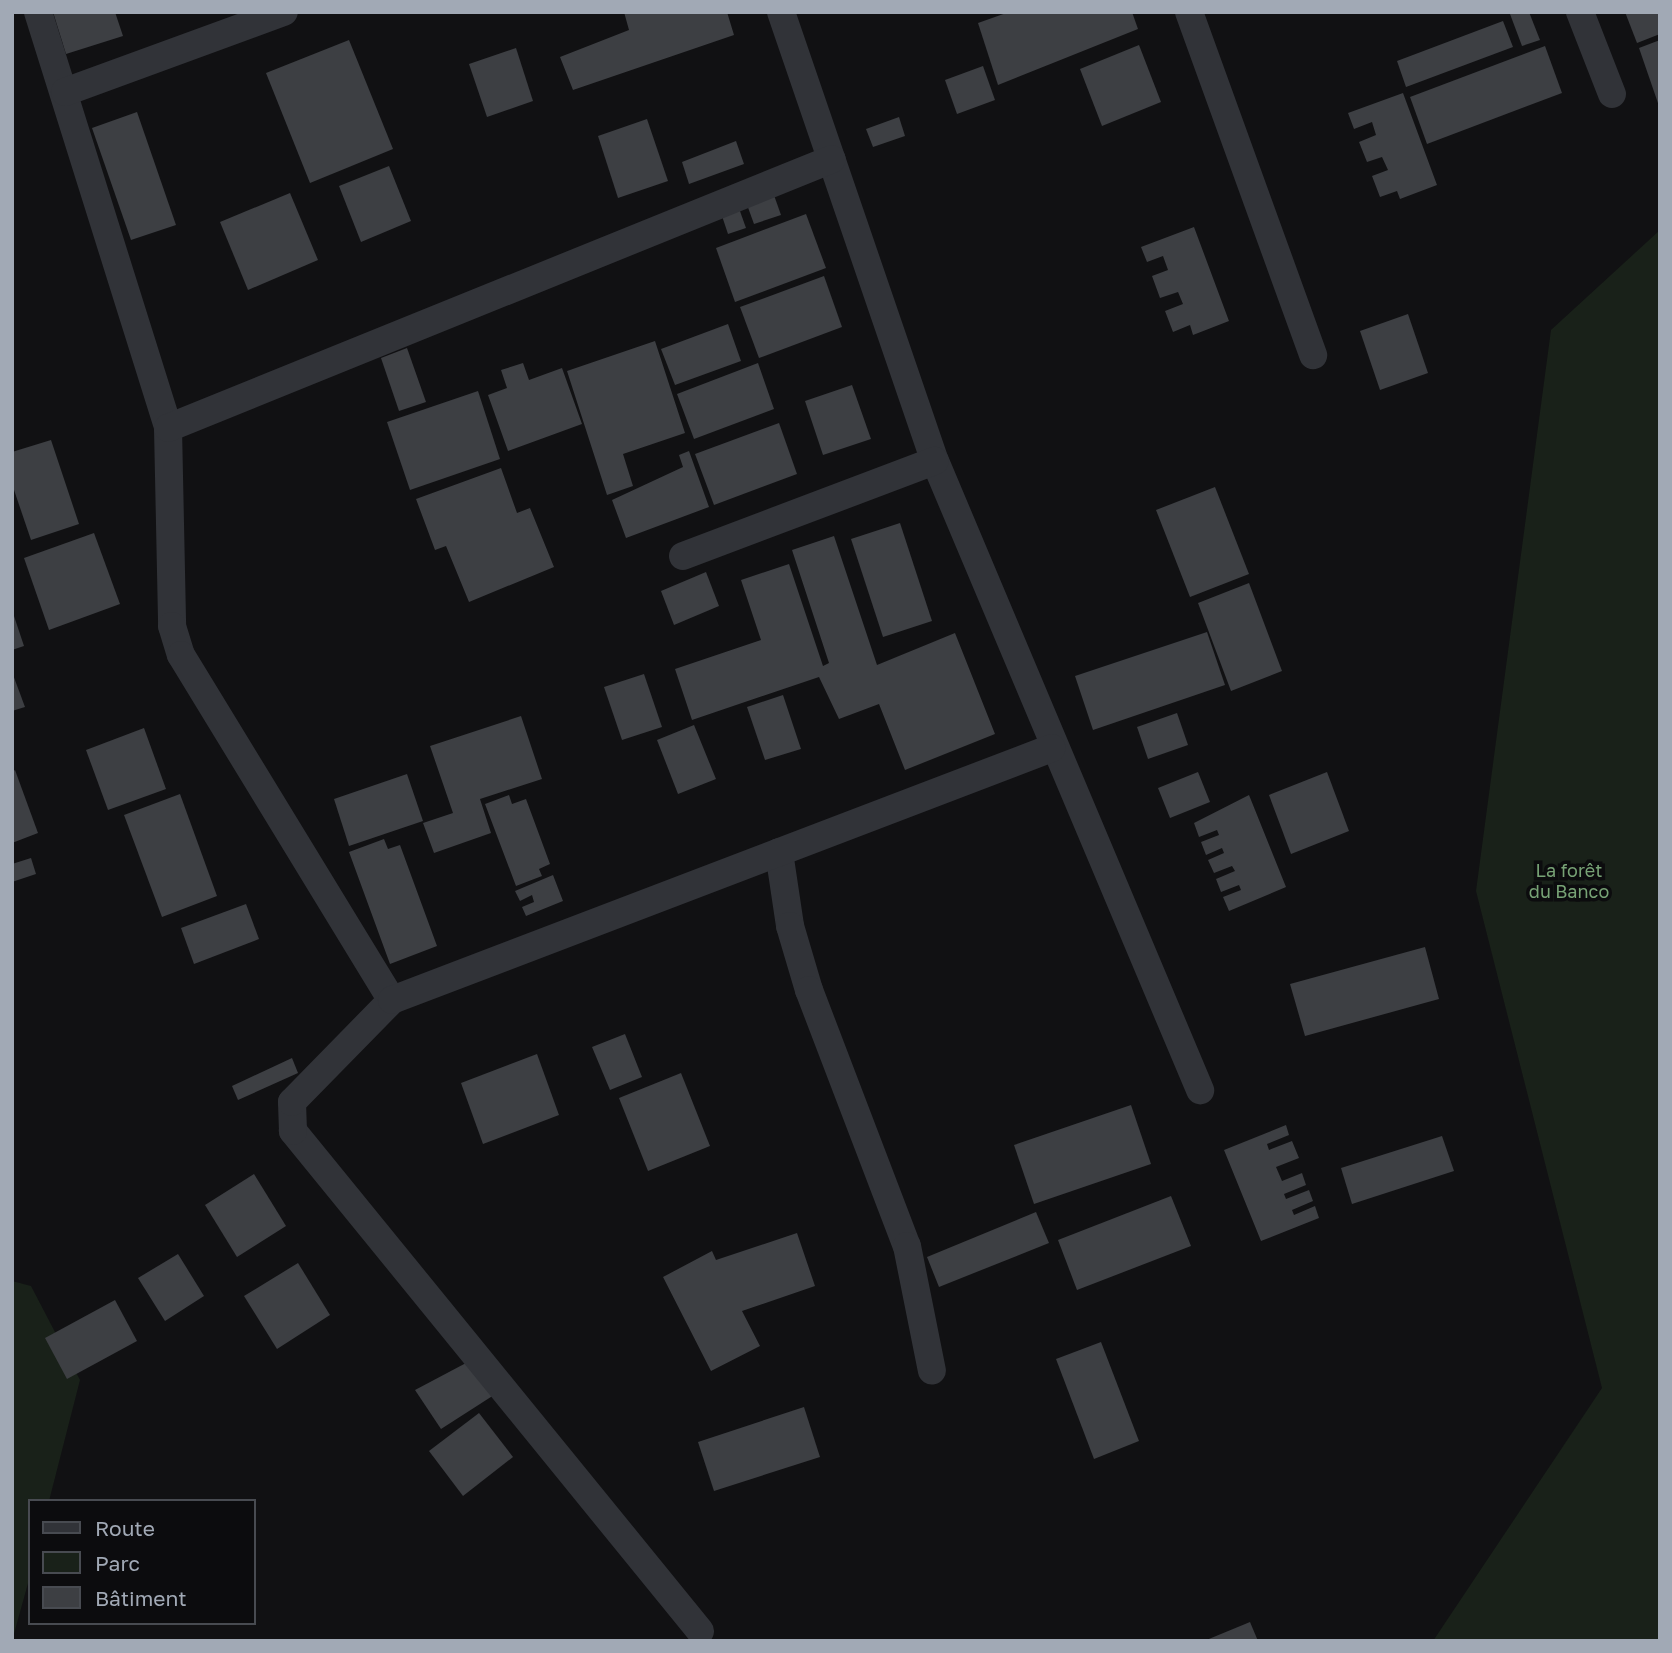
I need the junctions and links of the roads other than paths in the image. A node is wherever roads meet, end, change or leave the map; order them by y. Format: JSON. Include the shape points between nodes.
{"nodes":[{"id":1,"x":38,"y":12,"type":"edge"},
{"id":2,"x":284,"y":12,"type":"edge"},
{"id":3,"x":781,"y":12,"type":"edge"},
{"id":4,"x":1189,"y":12,"type":"edge"},
{"id":5,"x":1580,"y":12,"type":"edge"},
{"id":6,"x":65,"y":92,"type":"junction"},
{"id":7,"x":1612,"y":94,"type":"dead end"},
{"id":8,"x":832,"y":159,"type":"junction"},
{"id":9,"x":1313,"y":355,"type":"dead end"},
{"id":10,"x":168,"y":428,"type":"junction"},
{"id":11,"x":935,"y":461,"type":"junction"},
{"id":12,"x":683,"y":556,"type":"dead end"},
{"id":13,"x":1052,"y":748,"type":"junction"},
{"id":14,"x":779,"y":852,"type":"junction"},
{"id":15,"x":392,"y":1000,"type":"junction"},
{"id":16,"x":1200,"y":1090,"type":"dead end"},
{"id":17,"x":932,"y":1371,"type":"dead end"},
{"id":18,"x":699,"y":1631,"type":"dead end"}],
"edges":[{"from":1,"to":6,"type":"street"},
{"from":2,"to":6,"type":"street"},
{"from":3,"to":8,"type":"street"},
{"from":4,"to":9,"type":"street"},
{"from":5,"to":7,"type":"street"},
{"from":6,"to":10,"type":"street"},
{"from":8,"to":10,"type":"street"},
{"from":8,"to":11,"type":"street"},
{"from":10,"to":15,"type":"street","via":[[172,626],[181,655]]},
{"from":11,"to":12,"type":"street"},
{"from":11,"to":13,"type":"street"},
{"from":13,"to":14,"type":"street"},
{"from":13,"to":16,"type":"street"},
{"from":14,"to":15,"type":"street"},
{"from":14,"to":17,"type":"street","via":[[790,926],[809,990],[907,1246]]},
{"from":15,"to":18,"type":"street","via":[[292,1102],[293,1131]]}]}
